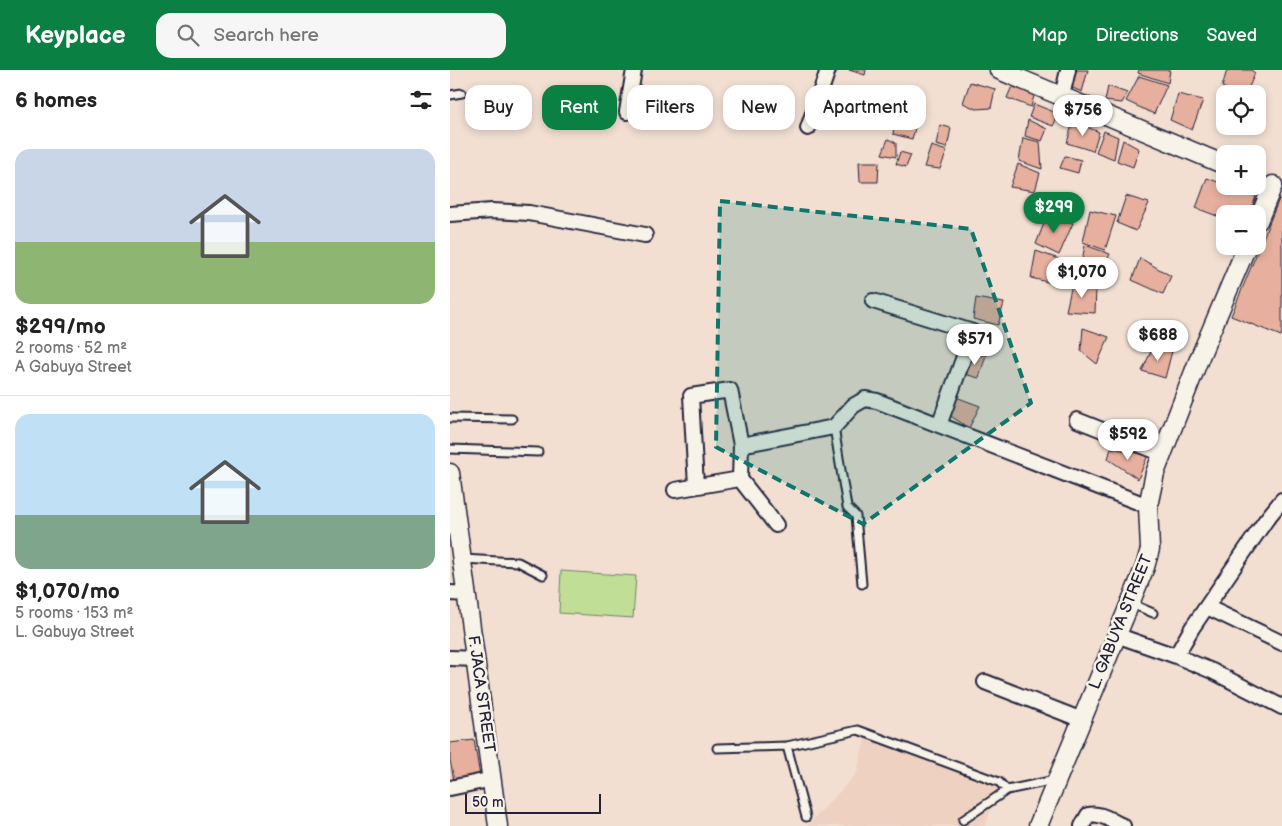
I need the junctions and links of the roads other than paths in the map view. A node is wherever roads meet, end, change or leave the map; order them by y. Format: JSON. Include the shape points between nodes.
{"nodes":[{"id":1,"x":634,"y":70,"type":"edge"},
{"id":2,"x":828,"y":70,"type":"edge"},
{"id":3,"x":1000,"y":70,"type":"edge"},
{"id":4,"x":1068,"y":70,"type":"edge"},
{"id":5,"x":632,"y":85,"type":"edge"},
{"id":6,"x":823,"y":85,"type":"edge"},
{"id":7,"x":462,"y":93,"type":"dead end"},
{"id":8,"x":450,"y":95,"type":"edge"},
{"id":9,"x":1062,"y":96,"type":"junction"},
{"id":10,"x":1216,"y":161,"type":"edge"},
{"id":11,"x":1271,"y":184,"type":"edge"},
{"id":12,"x":1264,"y":205,"type":"edge"},
{"id":13,"x":450,"y":214,"type":"edge"},
{"id":14,"x":645,"y":235,"type":"dead end"},
{"id":15,"x":1243,"y":255,"type":"edge"},
{"id":16,"x":873,"y":301,"type":"dead end"},
{"id":17,"x":450,"y":418,"type":"edge"},
{"id":18,"x":512,"y":419,"type":"dead end"},
{"id":19,"x":1077,"y":420,"type":"dead end"},
{"id":20,"x":939,"y":425,"type":"junction"},
{"id":21,"x":834,"y":427,"type":"junction"},
{"id":22,"x":740,"y":445,"type":"junction"},
{"id":23,"x":450,"y":449,"type":"edge"},
{"id":24,"x":538,"y":452,"type":"dead end"},
{"id":25,"x":1162,"y":454,"type":"junction"},
{"id":26,"x":450,"y":473,"type":"edge"},
{"id":27,"x":740,"y":479,"type":"junction"},
{"id":28,"x":696,"y":486,"type":"junction"},
{"id":29,"x":675,"y":490,"type":"dead end"},
{"id":30,"x":1282,"y":500,"type":"edge"},
{"id":31,"x":452,"y":505,"type":"edge"},
{"id":32,"x":1148,"y":506,"type":"junction"},
{"id":33,"x":776,"y":525,"type":"dead end"},
{"id":34,"x":454,"y":536,"type":"edge"},
{"id":35,"x":462,"y":559,"type":"junction"},
{"id":36,"x":543,"y":574,"type":"dead end"},
{"id":37,"x":862,"y":584,"type":"dead end"},
{"id":38,"x":458,"y":594,"type":"edge"},
{"id":39,"x":1130,"y":603,"type":"junction"},
{"id":40,"x":1207,"y":607,"type":"junction"},
{"id":41,"x":1153,"y":613,"type":"dead end"},
{"id":42,"x":1116,"y":634,"type":"junction"},
{"id":43,"x":1282,"y":643,"type":"edge"},
{"id":44,"x":1176,"y":656,"type":"junction"},
{"id":45,"x":450,"y":658,"type":"edge"},
{"id":46,"x":476,"y":659,"type":"junction"},
{"id":47,"x":985,"y":682,"type":"dead end"},
{"id":48,"x":1282,"y":707,"type":"edge"},
{"id":49,"x":1082,"y":720,"type":"junction"},
{"id":50,"x":787,"y":746,"type":"junction"},
{"id":51,"x":717,"y":748,"type":"dead end"},
{"id":52,"x":493,"y":780,"type":"junction"},
{"id":53,"x":1058,"y":780,"type":"junction"},
{"id":54,"x":450,"y":788,"type":"edge"},
{"id":55,"x":1007,"y":790,"type":"junction"},
{"id":56,"x":806,"y":817,"type":"dead end"},
{"id":57,"x":963,"y":820,"type":"dead end"},
{"id":58,"x":498,"y":826,"type":"edge"},
{"id":59,"x":1038,"y":826,"type":"edge"},
{"id":60,"x":1082,"y":826,"type":"edge"},
{"id":61,"x":1123,"y":826,"type":"edge"}],
"edges":[{"from":1,"to":5,"type":"street"},
{"from":2,"to":6,"type":"street"},
{"from":3,"to":9,"type":"street"},
{"from":4,"to":9,"type":"street"},
{"from":7,"to":8,"type":"lane"},
{"from":9,"to":10,"type":"street"},
{"from":11,"to":12,"type":"street"},
{"from":13,"to":14,"type":"street","via":[[529,212]]},
{"from":15,"to":25,"type":"street","name":"L. GABUYA STREET"},
{"from":16,"to":20,"type":"street","via":[[973,332]]},
{"from":17,"to":18,"type":"lane"},
{"from":19,"to":25,"type":"street"},
{"from":20,"to":21,"type":"street","via":[[865,399],[853,406]]},
{"from":20,"to":32,"type":"street"},
{"from":21,"to":22,"type":"street"},
{"from":21,"to":37,"type":"lane","via":[[847,507],[856,516]]},
{"from":22,"to":27,"type":"street"},
{"from":22,"to":28,"type":"street","via":[[730,390],[691,396]]},
{"from":23,"to":24,"type":"lane"},
{"from":25,"to":32,"type":"street","name":"L. GABUYA STREET"},
{"from":26,"to":31,"type":"street","name":"F. JACA STREET"},
{"from":27,"to":28,"type":"street"},
{"from":27,"to":33,"type":"street"},
{"from":28,"to":29,"type":"street"},
{"from":30,"to":40,"type":"street"},
{"from":31,"to":34,"type":"street","name":"F. JACA STREET"},
{"from":32,"to":39,"type":"street","name":"L. GABUYA STREET","via":[[1150,549]]},
{"from":34,"to":35,"type":"street","name":"F. JACA STREET"},
{"from":35,"to":36,"type":"lane","via":[[518,562]]},
{"from":35,"to":38,"type":"street","name":"F. JACA STREET"},
{"from":38,"to":46,"type":"street","name":"F. JACA STREET"},
{"from":39,"to":41,"type":"lane"},
{"from":39,"to":42,"type":"street","name":"L. GABUYA STREET"},
{"from":40,"to":43,"type":"street"},
{"from":40,"to":44,"type":"street"},
{"from":42,"to":44,"type":"street"},
{"from":42,"to":49,"type":"street","name":"L. GABUYA STREET"},
{"from":44,"to":48,"type":"street"},
{"from":45,"to":46,"type":"street"},
{"from":46,"to":52,"type":"street","name":"F. JACA STREET"},
{"from":47,"to":49,"type":"street"},
{"from":49,"to":53,"type":"street","name":"L. GABUYA STREET"},
{"from":50,"to":51,"type":"lane"},
{"from":50,"to":55,"type":"lane","via":[[858,730],[999,782]]},
{"from":50,"to":56,"type":"lane"},
{"from":52,"to":54,"type":"street"},
{"from":52,"to":58,"type":"street","name":"F. JACA STREET"},
{"from":53,"to":55,"type":"lane"},
{"from":53,"to":59,"type":"street","name":"L. GABUYA STREET"},
{"from":55,"to":57,"type":"lane"},
{"from":60,"to":61,"type":"street","via":[[1088,816],[1094,814]]}]}
